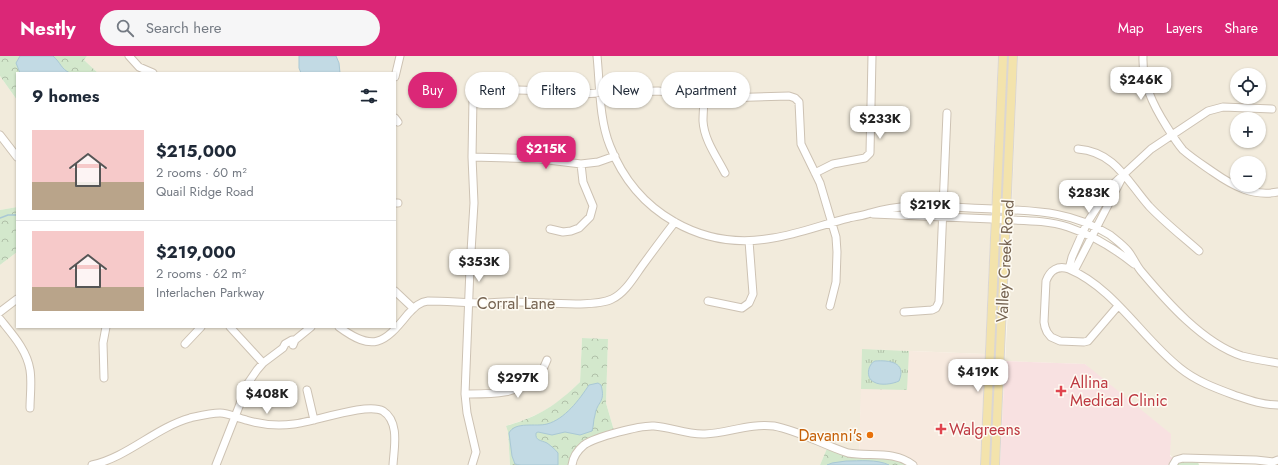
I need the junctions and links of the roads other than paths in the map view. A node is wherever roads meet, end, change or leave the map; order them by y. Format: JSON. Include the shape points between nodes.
{"nodes":[{"id":1,"x":129,"y":56,"type":"edge"},
{"id":2,"x":400,"y":56,"type":"edge"},
{"id":3,"x":597,"y":56,"type":"edge"},
{"id":4,"x":872,"y":56,"type":"edge"},
{"id":5,"x":1003,"y":56,"type":"edge"},
{"id":6,"x":1014,"y":56,"type":"edge"},
{"id":7,"x":1144,"y":56,"type":"edge"},
{"id":8,"x":150,"y":72,"type":"edge"},
{"id":9,"x":599,"y":72,"type":"edge"},
{"id":10,"x":396,"y":73,"type":"edge"},
{"id":11,"x":598,"y":93,"type":"edge"},
{"id":12,"x":750,"y":97,"type":"edge"},
{"id":13,"x":603,"y":108,"type":"edge"},
{"id":14,"x":704,"y":108,"type":"edge"},
{"id":15,"x":1272,"y":109,"type":"dead end"},
{"id":16,"x":947,"y":113,"type":"dead end"},
{"id":17,"x":0,"y":135,"type":"edge"},
{"id":18,"x":1172,"y":135,"type":"junction"},
{"id":19,"x":1078,"y":149,"type":"dead end"},
{"id":20,"x":16,"y":156,"type":"edge"},
{"id":21,"x":615,"y":156,"type":"junction"},
{"id":22,"x":472,"y":157,"type":"junction"},
{"id":23,"x":581,"y":164,"type":"junction"},
{"id":24,"x":725,"y":173,"type":"dead end"},
{"id":25,"x":815,"y":173,"type":"junction"},
{"id":26,"x":1124,"y":174,"type":"junction"},
{"id":27,"x":1278,"y":192,"type":"edge"},
{"id":28,"x":943,"y":206,"type":"junction"},
{"id":29,"x":997,"y":209,"type":"junction"},
{"id":30,"x":1007,"y":210,"type":"junction"},
{"id":31,"x":869,"y":214,"type":"junction"},
{"id":32,"x":942,"y":217,"type":"junction"},
{"id":33,"x":996,"y":220,"type":"junction"},
{"id":34,"x":1006,"y":220,"type":"junction"},
{"id":35,"x":675,"y":222,"type":"junction"},
{"id":36,"x":832,"y":223,"type":"junction"},
{"id":37,"x":1087,"y":223,"type":"junction"},
{"id":38,"x":1096,"y":228,"type":"junction"},
{"id":39,"x":550,"y":229,"type":"dead end"},
{"id":40,"x":1082,"y":234,"type":"junction"},
{"id":41,"x":1092,"y":237,"type":"junction"},
{"id":42,"x":749,"y":241,"type":"junction"},
{"id":43,"x":1200,"y":251,"type":"dead end"},
{"id":44,"x":1139,"y":268,"type":"junction"},
{"id":45,"x":1072,"y":270,"type":"junction"},
{"id":46,"x":396,"y":292,"type":"edge"},
{"id":47,"x":16,"y":300,"type":"edge"},
{"id":48,"x":708,"y":301,"type":"dead end"},
{"id":49,"x":468,"y":303,"type":"junction"},
{"id":50,"x":830,"y":306,"type":"dead end"},
{"id":51,"x":1118,"y":306,"type":"junction"},
{"id":52,"x":413,"y":308,"type":"junction"},
{"id":53,"x":0,"y":312,"type":"edge"},
{"id":54,"x":904,"y":312,"type":"dead end"},
{"id":55,"x":0,"y":319,"type":"edge"},
{"id":56,"x":106,"y":328,"type":"edge"},
{"id":57,"x":200,"y":328,"type":"edge"},
{"id":58,"x":231,"y":328,"type":"edge"},
{"id":59,"x":310,"y":328,"type":"edge"},
{"id":60,"x":340,"y":328,"type":"edge"},
{"id":61,"x":186,"y":344,"type":"dead end"},
{"id":62,"x":547,"y":360,"type":"dead end"},
{"id":63,"x":263,"y":363,"type":"junction"},
{"id":64,"x":1278,"y":363,"type":"edge"},
{"id":65,"x":104,"y":378,"type":"dead end"},
{"id":66,"x":307,"y":390,"type":"dead end"},
{"id":67,"x":465,"y":394,"type":"junction"},
{"id":68,"x":1278,"y":405,"type":"edge"},
{"id":69,"x":30,"y":408,"type":"dead end"},
{"id":70,"x":236,"y":417,"type":"junction"},
{"id":71,"x":314,"y":420,"type":"junction"},
{"id":72,"x":222,"y":452,"type":"junction"},
{"id":73,"x":1278,"y":460,"type":"edge"},
{"id":74,"x":92,"y":465,"type":"edge"},
{"id":75,"x":216,"y":465,"type":"edge"},
{"id":76,"x":220,"y":465,"type":"edge"},
{"id":77,"x":393,"y":465,"type":"edge"},
{"id":78,"x":472,"y":465,"type":"edge"},
{"id":79,"x":572,"y":465,"type":"edge"},
{"id":80,"x":913,"y":465,"type":"edge"},
{"id":81,"x":985,"y":465,"type":"edge"},
{"id":82,"x":995,"y":465,"type":"edge"},
{"id":83,"x":1173,"y":465,"type":"edge"}],
"edges":[{"from":1,"to":8,"type":"street","via":[[139,67]]},
{"from":2,"to":10,"type":"street"},
{"from":3,"to":9,"type":"street"},
{"from":4,"to":25,"type":"street","via":[[870,153],[865,158],[833,164]]},
{"from":5,"to":29,"type":"main road","name":"Valley Creek Road"},
{"from":6,"to":30,"type":"main road","name":"Valley Creek Road"},
{"from":7,"to":18,"type":"street","via":[[1148,91],[1156,111]]},
{"from":11,"to":22,"type":"street","via":[[482,88],[477,90],[473,98]]},
{"from":12,"to":25,"type":"street","via":[[789,96],[799,102],[801,144]]},
{"from":13,"to":21,"type":"street","via":[[607,134]]},
{"from":14,"to":24,"type":"street","via":[[703,122],[708,141]]},
{"from":15,"to":18,"type":"street","via":[[1215,108]]},
{"from":16,"to":28,"type":"street"},
{"from":17,"to":20,"type":"street"},
{"from":18,"to":26,"type":"street","via":[[1142,156]]},
{"from":18,"to":27,"type":"street","via":[[1190,156],[1234,186],[1252,192]]},
{"from":19,"to":26,"type":"street","via":[[1098,152]]},
{"from":21,"to":23,"type":"street"},
{"from":21,"to":35,"type":"street","via":[[639,194],[661,214]]},
{"from":22,"to":23,"type":"street","via":[[540,159]]},
{"from":22,"to":49,"type":"street","via":[[474,203]]},
{"from":23,"to":39,"type":"street","via":[[583,182],[592,206],[590,217],[579,228],[571,231]]},
{"from":25,"to":36,"type":"street"},
{"from":26,"to":37,"type":"street","via":[[1110,187]]},
{"from":26,"to":38,"type":"street"},
{"from":26,"to":43,"type":"street","via":[[1157,214]]},
{"from":28,"to":29,"type":"street"},
{"from":28,"to":31,"type":"street","via":[[894,207]]},
{"from":28,"to":32,"type":"street"},
{"from":29,"to":30,"type":"street"},
{"from":29,"to":33,"type":"main road","name":"Valley Creek Road"},
{"from":30,"to":34,"type":"main road","name":"Valley Creek Road"},
{"from":30,"to":37,"type":"street","via":[[1053,213]]},
{"from":31,"to":32,"type":"street"},
{"from":31,"to":36,"type":"street"},
{"from":32,"to":33,"type":"street"},
{"from":32,"to":54,"type":"street","via":[[938,305],[932,310]]},
{"from":33,"to":34,"type":"street"},
{"from":33,"to":81,"type":"main road","name":"Valley Creek Road"},
{"from":34,"to":40,"type":"street","via":[[1053,224],[1068,227]]},
{"from":34,"to":82,"type":"main road","name":"Valley Creek Road"},
{"from":35,"to":42,"type":"street","via":[[710,237]]},
{"from":35,"to":49,"type":"street","name":"Corral Lane","via":[[624,290],[611,300],[592,304],[512,301]]},
{"from":36,"to":42,"type":"street","via":[[774,238]]},
{"from":36,"to":50,"type":"street","via":[[837,252],[836,282]]},
{"from":37,"to":38,"type":"street"},
{"from":37,"to":40,"type":"street"},
{"from":38,"to":41,"type":"street"},
{"from":38,"to":44,"type":"street","via":[[1120,242]]},
{"from":40,"to":41,"type":"street"},
{"from":40,"to":45,"type":"street","via":[[1072,257]]},
{"from":41,"to":44,"type":"street","via":[[1111,247]]},
{"from":41,"to":45,"type":"street"},
{"from":42,"to":48,"type":"street","via":[[753,294],[749,303],[742,308]]},
{"from":44,"to":64,"type":"street","via":[[1154,286],[1208,337],[1241,355]]},
{"from":45,"to":51,"type":"street","via":[[1101,289]]},
{"from":45,"to":51,"type":"street","via":[[1064,267],[1054,270],[1050,272],[1046,281],[1045,328],[1051,337],[1060,341],[1088,341]]},
{"from":46,"to":52,"type":"street"},
{"from":47,"to":53,"type":"street"},
{"from":49,"to":52,"type":"street","name":"Corral Lane","via":[[427,301]]},
{"from":49,"to":67,"type":"street"},
{"from":51,"to":68,"type":"street","via":[[1187,373],[1220,390],[1261,404]]},
{"from":52,"to":60,"type":"street","name":"Corral Lane","via":[[394,331],[379,342],[361,341]]},
{"from":55,"to":69,"type":"street","via":[[20,345],[28,362],[31,377]]},
{"from":56,"to":65,"type":"street","via":[[102,342]]},
{"from":57,"to":61,"type":"street"},
{"from":58,"to":63,"type":"street"},
{"from":59,"to":63,"type":"street","via":[[295,340],[294,344],[287,349],[283,348]]},
{"from":62,"to":67,"type":"street","via":[[539,375],[512,391],[499,394]]},
{"from":63,"to":70,"type":"street","via":[[248,385],[248,391]]},
{"from":66,"to":71,"type":"street"},
{"from":67,"to":78,"type":"street","via":[[476,452]]},
{"from":70,"to":71,"type":"street","via":[[273,425]]},
{"from":70,"to":72,"type":"street"},
{"from":70,"to":74,"type":"street","via":[[220,413],[184,420],[114,458]]},
{"from":71,"to":77,"type":"street","via":[[366,408],[383,411],[394,427]]},
{"from":72,"to":75,"type":"street"},
{"from":72,"to":76,"type":"street"},
{"from":73,"to":83,"type":"street","via":[[1273,462],[1183,458],[1176,460]]},
{"from":79,"to":80,"type":"street","via":[[576,454],[588,443],[638,427],[657,427],[690,434],[704,434],[765,426],[784,428],[848,453],[890,455]]}]}
